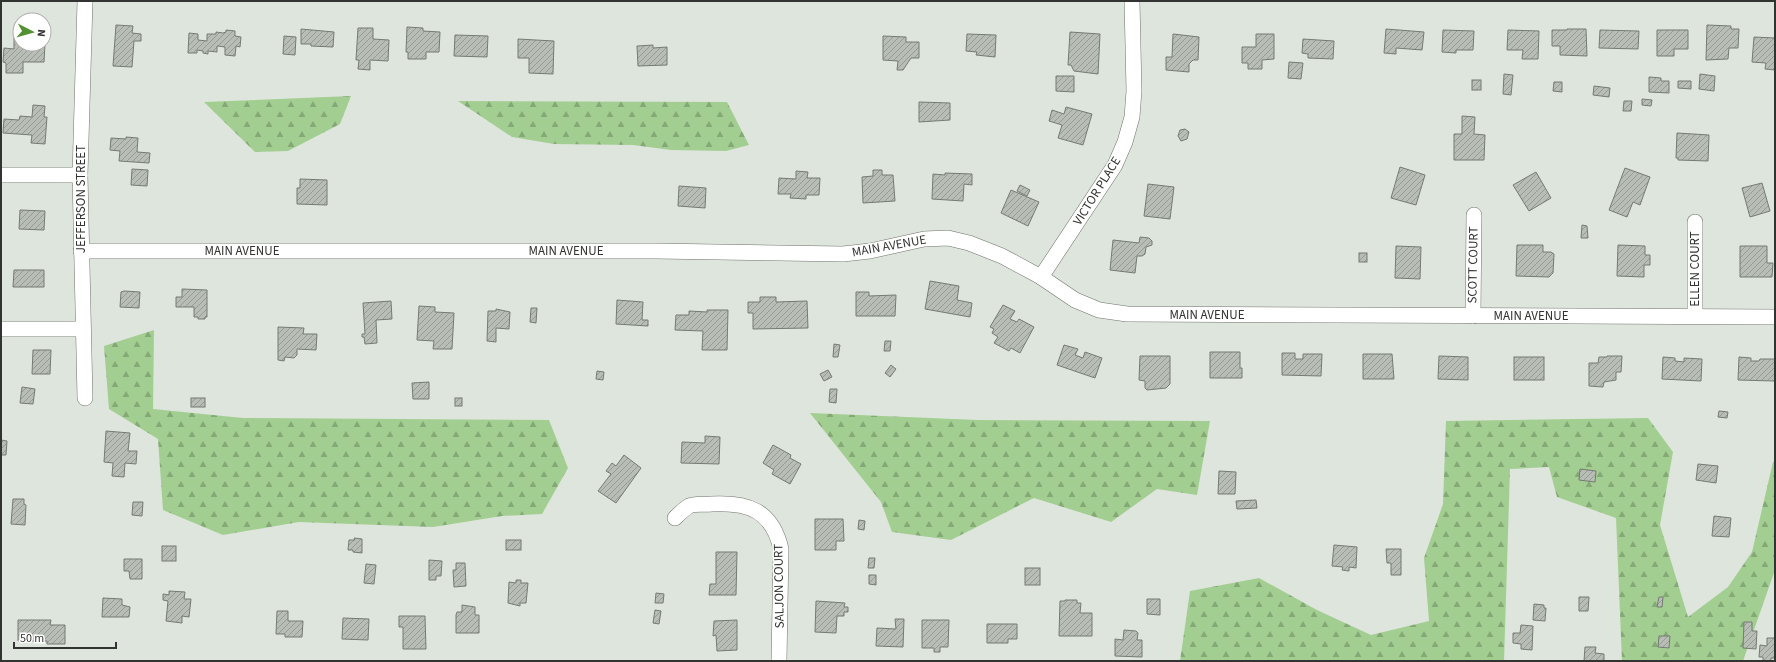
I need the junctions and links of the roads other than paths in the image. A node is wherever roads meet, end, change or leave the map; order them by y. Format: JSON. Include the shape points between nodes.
{"nodes":[{"id":1,"x":85,"y":1,"type":"edge"},
{"id":2,"x":1132,"y":1,"type":"edge"},
{"id":3,"x":1,"y":175,"type":"edge"},
{"id":4,"x":80,"y":175,"type":"junction"},
{"id":5,"x":1474,"y":215,"type":"dead end"},
{"id":6,"x":1695,"y":222,"type":"dead end"},
{"id":7,"x":81,"y":251,"type":"junction"},
{"id":8,"x":1041,"y":277,"type":"junction"},
{"id":9,"x":1473,"y":316,"type":"junction"},
{"id":10,"x":1695,"y":316,"type":"junction"},
{"id":11,"x":1775,"y":317,"type":"edge"},
{"id":12,"x":1,"y":329,"type":"edge"},
{"id":13,"x":82,"y":329,"type":"junction"},
{"id":14,"x":85,"y":398,"type":"dead end"},
{"id":15,"x":675,"y":518,"type":"dead end"},
{"id":16,"x":779,"y":661,"type":"edge"}],
"edges":[{"from":1,"to":4,"type":"street","name":"JEFFERSON STREET"},
{"from":2,"to":8,"type":"street","name":"VICTOR PLACE","via":[[1134,91],[1132,117],[1125,142],[1115,165]]},
{"from":3,"to":4,"type":"street"},
{"from":4,"to":7,"type":"street","name":"JEFFERSON STREET"},
{"from":5,"to":9,"type":"street","name":"SCOTT COURT"},
{"from":6,"to":10,"type":"street","name":"ELLEN COURT"},
{"from":7,"to":8,"type":"street","name":"MAIN AVENUE","via":[[656,251],[843,254],[924,239],[948,238],[986,250]]},
{"from":7,"to":13,"type":"street","name":"JEFFERSON STREET"},
{"from":8,"to":9,"type":"street","name":"MAIN AVENUE","via":[[1075,300],[1099,310],[1127,314]]},
{"from":9,"to":10,"type":"street","name":"MAIN AVENUE"},
{"from":10,"to":11,"type":"street","name":"MAIN AVENUE"},
{"from":12,"to":13,"type":"street"},
{"from":13,"to":14,"type":"street","name":"JEFFERSON STREET"},
{"from":15,"to":16,"type":"street","name":"SALJON COURT","via":[[691,505],[730,503],[759,511],[769,520],[781,549]]}]}
